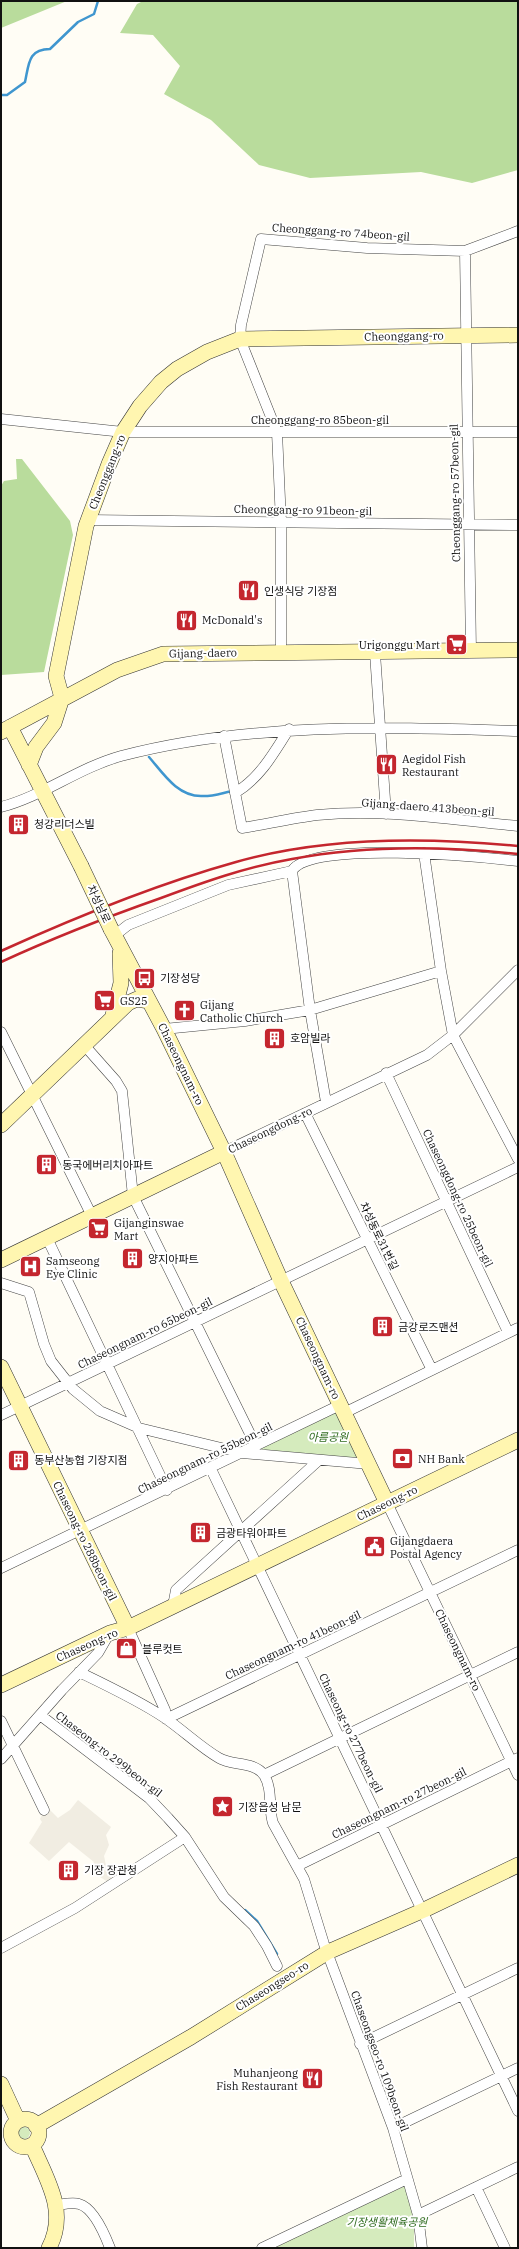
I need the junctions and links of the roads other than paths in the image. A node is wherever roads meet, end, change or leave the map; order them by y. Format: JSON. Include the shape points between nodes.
{"nodes":[{"id":1,"x":518,"y":231,"type":"edge"},
{"id":2,"x":465,"y":251,"type":"junction"},
{"id":3,"x":518,"y":335,"type":"edge"},
{"id":4,"x":466,"y":336,"type":"junction"},
{"id":5,"x":240,"y":339,"type":"junction"},
{"id":6,"x":1,"y":419,"type":"edge"},
{"id":7,"x":122,"y":432,"type":"junction"},
{"id":8,"x":277,"y":432,"type":"junction"},
{"id":9,"x":466,"y":432,"type":"junction"},
{"id":10,"x":518,"y":432,"type":"edge"},
{"id":11,"x":88,"y":520,"type":"junction"},
{"id":12,"x":281,"y":522,"type":"junction"},
{"id":13,"x":468,"y":524,"type":"junction"},
{"id":14,"x":518,"y":525,"type":"edge"},
{"id":15,"x":518,"y":650,"type":"edge"},
{"id":16,"x":471,"y":651,"type":"junction"},
{"id":17,"x":281,"y":652,"type":"junction"},
{"id":18,"x":375,"y":653,"type":"junction"},
{"id":19,"x":62,"y":698,"type":"junction"},
{"id":20,"x":379,"y":727,"type":"junction"},
{"id":21,"x":290,"y":729,"type":"junction"},
{"id":22,"x":6,"y":730,"type":"edge"},
{"id":23,"x":518,"y":731,"type":"edge"},
{"id":24,"x":224,"y":736,"type":"junction"},
{"id":25,"x":29,"y":765,"type":"junction"},
{"id":26,"x":43,"y":791,"type":"junction"},
{"id":27,"x":235,"y":793,"type":"junction"},
{"id":28,"x":1,"y":807,"type":"edge"},
{"id":29,"x":386,"y":814,"type":"junction"},
{"id":30,"x":518,"y":826,"type":"edge"},
{"id":31,"x":424,"y":853,"type":"junction"},
{"id":32,"x":518,"y":861,"type":"edge"},
{"id":33,"x":292,"y":871,"type":"junction"},
{"id":34,"x":114,"y":935,"type":"junction"},
{"id":35,"x":518,"y":970,"type":"edge"},
{"id":36,"x":441,"y":971,"type":"junction"},
{"id":37,"x":149,"y":1001,"type":"junction"},
{"id":38,"x":310,"y":1010,"type":"junction"},
{"id":39,"x":112,"y":1019,"type":"junction"},
{"id":40,"x":164,"y":1029,"type":"junction"},
{"id":41,"x":1,"y":1032,"type":"edge"},
{"id":42,"x":453,"y":1035,"type":"junction"},
{"id":43,"x":85,"y":1046,"type":"junction"},
{"id":44,"x":386,"y":1073,"type":"junction"},
{"id":45,"x":33,"y":1096,"type":"junction"},
{"id":46,"x":326,"y":1102,"type":"junction"},
{"id":47,"x":305,"y":1113,"type":"junction"},
{"id":48,"x":1,"y":1125,"type":"edge"},
{"id":49,"x":224,"y":1152,"type":"junction"},
{"id":50,"x":518,"y":1159,"type":"edge"},
{"id":51,"x":518,"y":1167,"type":"edge"},
{"id":52,"x":133,"y":1196,"type":"junction"},
{"id":53,"x":446,"y":1201,"type":"junction"},
{"id":54,"x":92,"y":1216,"type":"junction"},
{"id":55,"x":47,"y":1238,"type":"junction"},
{"id":56,"x":367,"y":1240,"type":"junction"},
{"id":57,"x":1,"y":1260,"type":"edge"},
{"id":58,"x":281,"y":1281,"type":"junction"},
{"id":59,"x":1,"y":1282,"type":"edge"},
{"id":60,"x":195,"y":1322,"type":"junction"},
{"id":61,"x":518,"y":1328,"type":"edge"},
{"id":62,"x":508,"y":1332,"type":"junction"},
{"id":63,"x":108,"y":1364,"type":"junction"},
{"id":64,"x":1,"y":1367,"type":"edge"},
{"id":65,"x":432,"y":1370,"type":"junction"},
{"id":66,"x":68,"y":1383,"type":"junction"},
{"id":67,"x":20,"y":1406,"type":"junction"},
{"id":68,"x":342,"y":1409,"type":"junction"},
{"id":69,"x":1,"y":1415,"type":"edge"},
{"id":70,"x":138,"y":1428,"type":"junction"},
{"id":71,"x":518,"y":1440,"type":"edge"},
{"id":72,"x":256,"y":1446,"type":"junction"},
{"id":73,"x":242,"y":1453,"type":"junction"},
{"id":74,"x":319,"y":1460,"type":"junction"},
{"id":75,"x":369,"y":1464,"type":"junction"},
{"id":76,"x":211,"y":1469,"type":"junction"},
{"id":77,"x":167,"y":1490,"type":"junction"},
{"id":78,"x":387,"y":1503,"type":"junction"},
{"id":79,"x":81,"y":1531,"type":"junction"},
{"id":80,"x":241,"y":1532,"type":"junction"},
{"id":81,"x":518,"y":1550,"type":"edge"},
{"id":82,"x":257,"y":1566,"type":"junction"},
{"id":83,"x":1,"y":1568,"type":"edge"},
{"id":84,"x":430,"y":1592,"type":"junction"},
{"id":85,"x":173,"y":1606,"type":"junction"},
{"id":86,"x":128,"y":1628,"type":"junction"},
{"id":87,"x":110,"y":1633,"type":"junction"},
{"id":88,"x":518,"y":1652,"type":"edge"},
{"id":89,"x":300,"y":1655,"type":"junction"},
{"id":90,"x":79,"y":1672,"type":"junction"},
{"id":91,"x":470,"y":1675,"type":"junction"},
{"id":92,"x":1,"y":1685,"type":"edge"},
{"id":93,"x":40,"y":1715,"type":"junction"},
{"id":94,"x":166,"y":1719,"type":"junction"},
{"id":95,"x":1,"y":1721,"type":"edge"},
{"id":96,"x":340,"y":1737,"type":"junction"},
{"id":97,"x":12,"y":1746,"type":"junction"},
{"id":98,"x":1,"y":1759,"type":"edge"},
{"id":99,"x":515,"y":1760,"type":"edge"},
{"id":100,"x":264,"y":1774,"type":"junction"},
{"id":101,"x":518,"y":1775,"type":"edge"},
{"id":102,"x":44,"y":1810,"type":"dead end"},
{"id":103,"x":382,"y":1823,"type":"junction"},
{"id":104,"x":185,"y":1836,"type":"junction"},
{"id":105,"x":518,"y":1865,"type":"edge"},
{"id":106,"x":297,"y":1866,"type":"junction"},
{"id":107,"x":424,"y":1910,"type":"junction"},
{"id":108,"x":1,"y":1948,"type":"edge"},
{"id":109,"x":328,"y":1952,"type":"junction"},
{"id":110,"x":277,"y":1966,"type":"dead end"},
{"id":111,"x":518,"y":1968,"type":"edge"},
{"id":112,"x":462,"y":1994,"type":"junction"},
{"id":113,"x":360,"y":2044,"type":"junction"},
{"id":114,"x":518,"y":2068,"type":"edge"},
{"id":115,"x":501,"y":2076,"type":"junction"},
{"id":116,"x":1,"y":2084,"type":"edge"},
{"id":117,"x":518,"y":2111,"type":"edge"},
{"id":118,"x":18,"y":2121,"type":"junction"},
{"id":119,"x":36,"y":2126,"type":"junction"},
{"id":120,"x":393,"y":2128,"type":"junction"},
{"id":121,"x":6,"y":2135,"type":"edge"},
{"id":122,"x":32,"y":2145,"type":"junction"},
{"id":123,"x":518,"y":2167,"type":"edge"},
{"id":124,"x":407,"y":2179,"type":"junction"},
{"id":125,"x":476,"y":2187,"type":"junction"},
{"id":126,"x":57,"y":2205,"type":"junction"},
{"id":127,"x":418,"y":2215,"type":"junction"},
{"id":128,"x":49,"y":2248,"type":"edge"},
{"id":129,"x":110,"y":2248,"type":"edge"},
{"id":130,"x":262,"y":2248,"type":"edge"},
{"id":131,"x":422,"y":2248,"type":"edge"},
{"id":132,"x":504,"y":2248,"type":"edge"}],
"edges":[{"from":1,"to":2,"type":"street","name":"Cheonggang-ro 74beon-gil"},
{"from":2,"to":4,"type":"street","name":"Cheonggang-ro 57beon-gil"},
{"from":2,"to":5,"type":"street","name":"Cheonggang-ro 74beon-gil","via":[[367,248],[261,239]]},
{"from":3,"to":4,"type":"street","name":"Cheonggang-ro"},
{"from":4,"to":5,"type":"street","name":"Cheonggang-ro"},
{"from":4,"to":9,"type":"street","name":"Cheonggang-ro 57beon-gil"},
{"from":5,"to":7,"type":"street","name":"Cheonggang-ro","via":[[192,360],[162,382]]},
{"from":5,"to":8,"type":"street"},
{"from":6,"to":7,"type":"street","name":"Cheonggang-ro 85beon-gil"},
{"from":7,"to":8,"type":"street","name":"Cheonggang-ro 85beon-gil"},
{"from":7,"to":11,"type":"street","name":"Cheonggang-ro"},
{"from":8,"to":9,"type":"street","name":"Cheonggang-ro 85beon-gil"},
{"from":8,"to":12,"type":"street"},
{"from":9,"to":10,"type":"street","name":"Cheonggang-ro 85beon-gil"},
{"from":9,"to":13,"type":"street","name":"Cheonggang-ro 57beon-gil"},
{"from":11,"to":12,"type":"street","name":"Cheonggang-ro 91beon-gil"},
{"from":11,"to":19,"type":"street","name":"Cheonggang-ro","via":[[56,676]]},
{"from":12,"to":13,"type":"street","name":"Cheonggang-ro 91beon-gil"},
{"from":12,"to":17,"type":"street"},
{"from":13,"to":14,"type":"street","name":"Cheonggang-ro 91beon-gil"},
{"from":13,"to":16,"type":"street","name":"Cheonggang-ro 57beon-gil"},
{"from":15,"to":16,"type":"street","name":"Gijang-daero"},
{"from":16,"to":18,"type":"street","name":"Gijang-daero"},
{"from":17,"to":18,"type":"street","name":"Gijang-daero"},
{"from":17,"to":19,"type":"street","name":"Gijang-daero","via":[[163,654],[117,670]]},
{"from":18,"to":20,"type":"street"},
{"from":19,"to":22,"type":"street","name":"Gijang-daero"},
{"from":19,"to":25,"type":"street","via":[[54,723],[36,747]]},
{"from":20,"to":21,"type":"street"},
{"from":20,"to":23,"type":"street"},
{"from":20,"to":29,"type":"street"},
{"from":21,"to":24,"type":"street"},
{"from":21,"to":27,"type":"street","via":[[261,771]]},
{"from":22,"to":25,"type":"street"},
{"from":24,"to":26,"type":"street","via":[[119,757],[83,770]]},
{"from":24,"to":27,"type":"street"},
{"from":25,"to":26,"type":"street"},
{"from":26,"to":28,"type":"street"},
{"from":26,"to":34,"type":"street","name":"차성남로","bridge":true},
{"from":27,"to":29,"type":"street","name":"Gijang-daero 413beon-gil","via":[[242,828],[317,815]]},
{"from":29,"to":30,"type":"street","name":"Gijang-daero 413beon-gil"},
{"from":31,"to":32,"type":"street"},
{"from":31,"to":33,"type":"street","via":[[319,857],[300,862]]},
{"from":31,"to":36,"type":"street"},
{"from":33,"to":34,"type":"street","via":[[228,884],[128,925]]},
{"from":33,"to":38,"type":"street"},
{"from":34,"to":37,"type":"street","name":"Chaseongnam-ro"},
{"from":34,"to":39,"type":"street","via":[[121,958],[122,977]]},
{"from":35,"to":42,"type":"street","name":"Chaseongdong-ro"},
{"from":36,"to":38,"type":"street"},
{"from":36,"to":42,"type":"street"},
{"from":37,"to":39,"type":"street","via":[[132,1001]]},
{"from":37,"to":40,"type":"street","name":"Chaseongnam-ro"},
{"from":38,"to":40,"type":"street","via":[[245,1021]]},
{"from":38,"to":46,"type":"street"},
{"from":39,"to":43,"type":"street"},
{"from":40,"to":49,"type":"street","name":"Chaseongnam-ro"},
{"from":41,"to":45,"type":"street"},
{"from":42,"to":44,"type":"street","name":"Chaseongdong-ro","via":[[427,1055]]},
{"from":42,"to":50,"type":"street"},
{"from":43,"to":45,"type":"street"},
{"from":43,"to":52,"type":"street","via":[[122,1091]]},
{"from":44,"to":46,"type":"street","name":"Chaseongdong-ro"},
{"from":44,"to":53,"type":"street","name":"Chaseongdong-ro 25beon-gil"},
{"from":45,"to":48,"type":"street"},
{"from":45,"to":54,"type":"street"},
{"from":46,"to":47,"type":"street","name":"Chaseongdong-ro"},
{"from":47,"to":49,"type":"street","name":"Chaseongdong-ro"},
{"from":47,"to":56,"type":"street","name":"차성동로31번길"},
{"from":49,"to":52,"type":"street","name":"Chaseongdong-ro"},
{"from":49,"to":58,"type":"street","name":"Chaseongnam-ro"},
{"from":51,"to":53,"type":"street","name":"Chaseongnam-ro 65beon-gil"},
{"from":52,"to":54,"type":"street","name":"Chaseongdong-ro"},
{"from":52,"to":60,"type":"street"},
{"from":53,"to":56,"type":"street","name":"Chaseongnam-ro 65beon-gil"},
{"from":53,"to":62,"type":"street","name":"Chaseongdong-ro 25beon-gil"},
{"from":54,"to":55,"type":"street","name":"Chaseongdong-ro"},
{"from":55,"to":57,"type":"street","name":"Chaseongdong-ro"},
{"from":55,"to":63,"type":"street"},
{"from":56,"to":58,"type":"street","name":"Chaseongnam-ro 65beon-gil"},
{"from":56,"to":65,"type":"street","name":"차성동로31번길"},
{"from":58,"to":60,"type":"street","name":"Chaseongnam-ro 65beon-gil"},
{"from":58,"to":68,"type":"street","name":"Chaseongnam-ro"},
{"from":59,"to":66,"type":"street","via":[[28,1292],[46,1352]]},
{"from":60,"to":63,"type":"street","name":"Chaseongnam-ro 65beon-gil"},
{"from":60,"to":72,"type":"street"},
{"from":61,"to":62,"type":"street","name":"Chaseongnam-ro 55beon-gil"},
{"from":62,"to":65,"type":"street","name":"Chaseongnam-ro 55beon-gil"},
{"from":63,"to":66,"type":"street","name":"Chaseongnam-ro 65beon-gil"},
{"from":63,"to":70,"type":"street"},
{"from":64,"to":67,"type":"street","name":"Chaseong-ro 288beon-gil"},
{"from":65,"to":68,"type":"street","name":"Chaseongnam-ro 55beon-gil"},
{"from":66,"to":67,"type":"street","name":"Chaseongnam-ro 65beon-gil"},
{"from":66,"to":70,"type":"street","via":[[93,1406]]},
{"from":67,"to":69,"type":"street","name":"Chaseongnam-ro 65beon-gil"},
{"from":67,"to":79,"type":"street","name":"Chaseong-ro 288beon-gil"},
{"from":68,"to":72,"type":"street","name":"Chaseongnam-ro 55beon-gil"},
{"from":68,"to":75,"type":"street","name":"Chaseongnam-ro"},
{"from":70,"to":73,"type":"street"},
{"from":70,"to":77,"type":"street"},
{"from":71,"to":78,"type":"street","name":"Chaseong-ro"},
{"from":72,"to":73,"type":"street","name":"Chaseongnam-ro 55beon-gil"},
{"from":73,"to":74,"type":"street"},
{"from":73,"to":76,"type":"street","name":"Chaseongnam-ro 55beon-gil"},
{"from":74,"to":75,"type":"street"},
{"from":74,"to":80,"type":"street"},
{"from":75,"to":78,"type":"street","name":"Chaseongnam-ro"},
{"from":76,"to":77,"type":"street","name":"Chaseongnam-ro 55beon-gil"},
{"from":76,"to":80,"type":"street"},
{"from":77,"to":79,"type":"street","name":"Chaseongnam-ro 55beon-gil"},
{"from":78,"to":82,"type":"street","name":"Chaseong-ro"},
{"from":78,"to":84,"type":"street","name":"Chaseongnam-ro"},
{"from":79,"to":83,"type":"street","name":"Chaseongnam-ro 55beon-gil"},
{"from":79,"to":86,"type":"street","name":"Chaseong-ro 288beon-gil"},
{"from":80,"to":82,"type":"street"},
{"from":80,"to":85,"type":"street","via":[[176,1590]]},
{"from":81,"to":84,"type":"street","name":"Chaseongnam-ro 41beon-gil"},
{"from":82,"to":85,"type":"street","name":"Chaseong-ro"},
{"from":82,"to":89,"type":"street","name":"Chaseong-ro 277beon-gil"},
{"from":84,"to":89,"type":"street","name":"Chaseongnam-ro 41beon-gil"},
{"from":84,"to":91,"type":"street","name":"Chaseongnam-ro"},
{"from":85,"to":86,"type":"street","name":"Chaseong-ro"},
{"from":86,"to":87,"type":"street","name":"Chaseong-ro"},
{"from":86,"to":94,"type":"street","via":[[165,1710]]},
{"from":87,"to":90,"type":"street","via":[[98,1653]]},
{"from":87,"to":92,"type":"street","name":"Chaseong-ro"},
{"from":88,"to":91,"type":"street"},
{"from":89,"to":94,"type":"street","name":"Chaseongnam-ro 41beon-gil"},
{"from":89,"to":96,"type":"street","name":"Chaseong-ro 277beon-gil"},
{"from":90,"to":93,"type":"street"},
{"from":90,"to":94,"type":"street"},
{"from":91,"to":96,"type":"street"},
{"from":91,"to":99,"type":"street","name":"Chaseongnam-ro"},
{"from":93,"to":97,"type":"street"},
{"from":93,"to":104,"type":"street","name":"Chaseong-ro 299beon-gil","via":[[149,1798]]},
{"from":94,"to":100,"type":"street","via":[[226,1762],[248,1766]]},
{"from":95,"to":97,"type":"street"},
{"from":96,"to":100,"type":"street"},
{"from":96,"to":103,"type":"street","name":"Chaseong-ro 277beon-gil"},
{"from":97,"to":98,"type":"street"},
{"from":97,"to":102,"type":"street"},
{"from":99,"to":101,"type":"street","name":"Chaseongnam-ro"},
{"from":99,"to":103,"type":"street","name":"Chaseongnam-ro 27beon-gil"},
{"from":100,"to":106,"type":"street","name":"Chaseongseo-ro 109beon-gil","via":[[269,1789],[270,1813]]},
{"from":103,"to":106,"type":"street","name":"Chaseongnam-ro 27beon-gil"},
{"from":103,"to":107,"type":"street","name":"Chaseong-ro 277beon-gil"},
{"from":104,"to":108,"type":"street","via":[[75,1908]]},
{"from":104,"to":110,"type":"street","name":"Chaseong-ro 299beon-gil","via":[[224,1897],[254,1926],[268,1946]]},
{"from":105,"to":107,"type":"street","name":"Chaseongseo-ro"},
{"from":106,"to":109,"type":"street","name":"Chaseongseo-ro 109beon-gil","via":[[304,1879]]},
{"from":107,"to":109,"type":"street","name":"Chaseongseo-ro"},
{"from":107,"to":112,"type":"street","name":"Chaseong-ro 277beon-gil"},
{"from":109,"to":113,"type":"street","name":"Chaseongseo-ro 109beon-gil"},
{"from":109,"to":119,"type":"street","name":"Chaseongseo-ro","via":[[191,2037]]},
{"from":111,"to":112,"type":"street"},
{"from":112,"to":113,"type":"street"},
{"from":112,"to":115,"type":"street","name":"Chaseong-ro 277beon-gil"},
{"from":113,"to":120,"type":"street","name":"Chaseongseo-ro 109beon-gil"},
{"from":114,"to":115,"type":"street"},
{"from":115,"to":117,"type":"street","name":"Chaseong-ro 277beon-gil"},
{"from":115,"to":120,"type":"street"},
{"from":116,"to":118,"type":"street"},
{"from":118,"to":119,"type":"street","via":[[30,2120]]},
{"from":118,"to":121,"type":"street"},
{"from":119,"to":122,"type":"street","via":[[38,2136]]},
{"from":120,"to":124,"type":"street","name":"Chaseongseo-ro 109beon-gil"},
{"from":121,"to":122,"type":"street","via":[[22,2148]]},
{"from":122,"to":126,"type":"street"},
{"from":123,"to":125,"type":"street"},
{"from":124,"to":127,"type":"street","name":"Chaseongseo-ro 109beon-gil"},
{"from":124,"to":130,"type":"street"},
{"from":125,"to":127,"type":"street"},
{"from":125,"to":132,"type":"street"},
{"from":126,"to":128,"type":"street","via":[[57,2226]]},
{"from":126,"to":129,"type":"street","via":[[74,2203],[85,2207],[101,2229]]},
{"from":127,"to":131,"type":"street","name":"Chaseongseo-ro 109beon-gil"}]}
